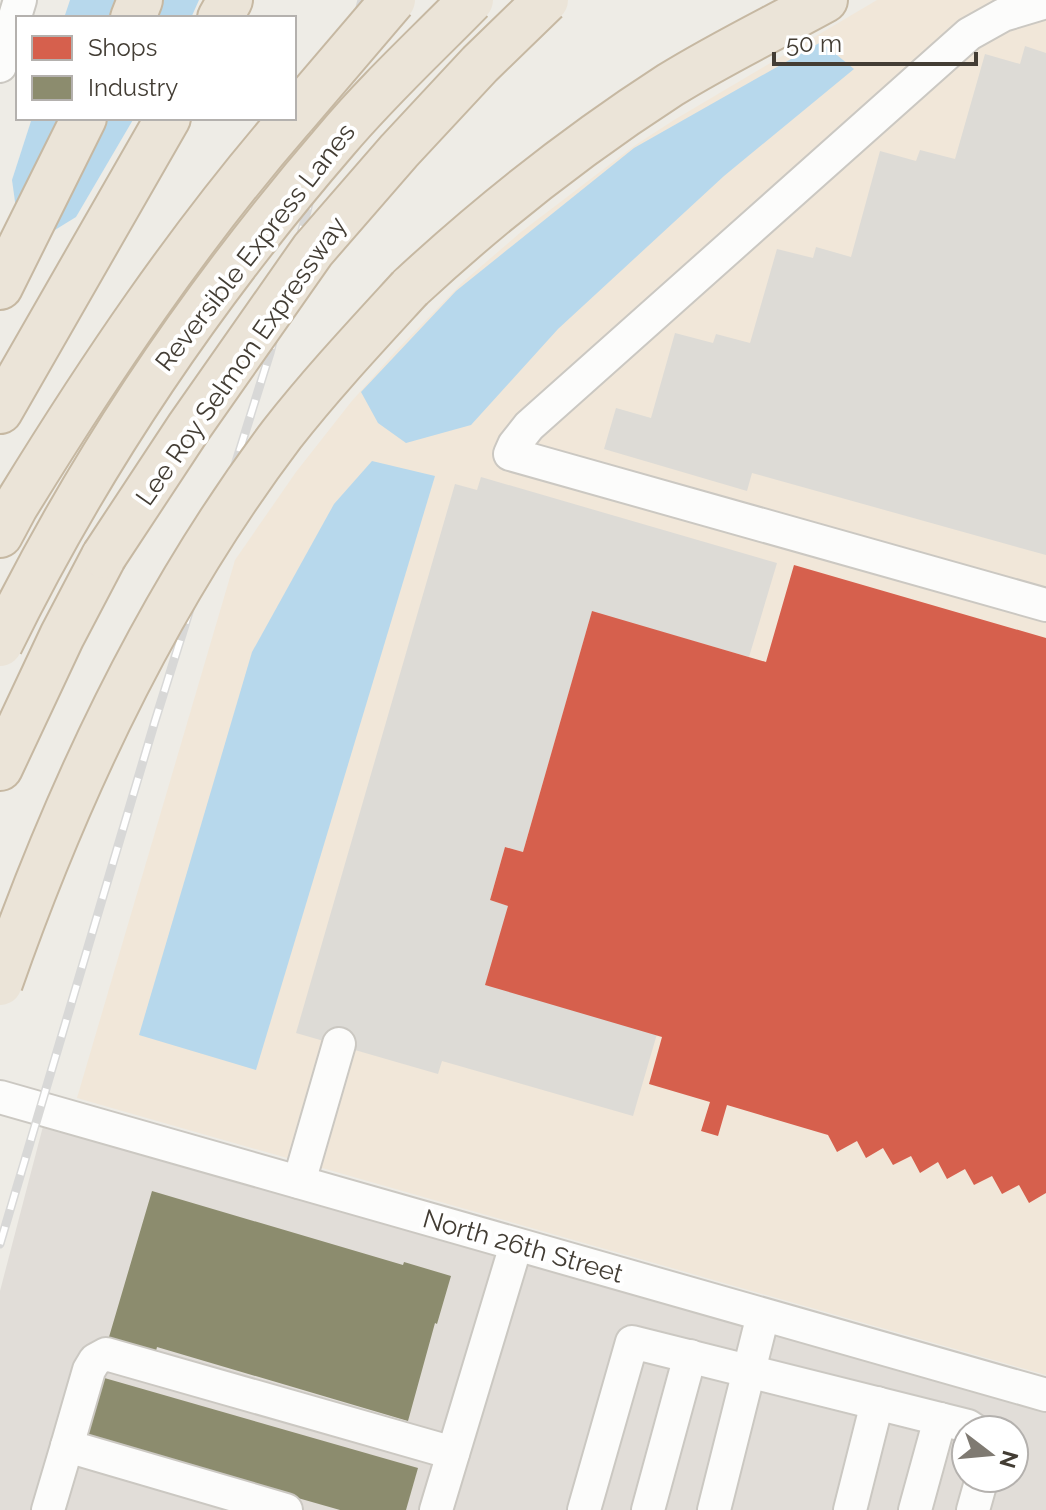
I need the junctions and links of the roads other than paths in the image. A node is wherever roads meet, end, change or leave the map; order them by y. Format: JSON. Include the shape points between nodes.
{"nodes":[{"id":1,"x":20,"y":0,"type":"edge"},
{"id":2,"x":393,"y":0,"type":"edge"},
{"id":3,"x":471,"y":0,"type":"edge"},
{"id":4,"x":546,"y":0,"type":"edge"},
{"id":5,"x":825,"y":0,"type":"edge"},
{"id":6,"x":1046,"y":2,"type":"edge"},
{"id":7,"x":0,"y":66,"type":"edge"},
{"id":8,"x":296,"y":113,"type":"edge"},
{"id":9,"x":83,"y":120,"type":"edge"},
{"id":10,"x":167,"y":120,"type":"edge"},
{"id":11,"x":290,"y":120,"type":"edge"},
{"id":12,"x":0,"y":287,"type":"edge"},
{"id":13,"x":0,"y":411,"type":"edge"},
{"id":14,"x":0,"y":535,"type":"edge"},
{"id":15,"x":1046,"y":605,"type":"edge"},
{"id":16,"x":0,"y":644,"type":"edge"},
{"id":17,"x":0,"y":768,"type":"edge"},
{"id":18,"x":0,"y":983,"type":"edge"},
{"id":19,"x":339,"y":1044,"type":"dead end"},
{"id":20,"x":0,"y":1097,"type":"edge"},
{"id":21,"x":299,"y":1182,"type":"junction"},
{"id":22,"x":516,"y":1245,"type":"junction"},
{"id":23,"x":763,"y":1315,"type":"junction"},
{"id":24,"x":690,"y":1356,"type":"junction"},
{"id":25,"x":749,"y":1371,"type":"junction"},
{"id":26,"x":1046,"y":1395,"type":"edge"},
{"id":27,"x":877,"y":1403,"type":"junction"},
{"id":28,"x":940,"y":1419,"type":"junction"},
{"id":29,"x":950,"y":1422,"type":"edge"},
{"id":30,"x":67,"y":1446,"type":"junction"},
{"id":31,"x":453,"y":1453,"type":"junction"},
{"id":32,"x":48,"y":1510,"type":"edge"},
{"id":33,"x":286,"y":1510,"type":"edge"},
{"id":34,"x":436,"y":1510,"type":"edge"},
{"id":35,"x":584,"y":1510,"type":"edge"},
{"id":36,"x":648,"y":1510,"type":"edge"},
{"id":37,"x":714,"y":1510,"type":"edge"},
{"id":38,"x":850,"y":1510,"type":"edge"},
{"id":39,"x":915,"y":1510,"type":"edge"}],
"edges":[{"from":1,"to":7,"type":"street"},
{"from":2,"to":8,"type":"highway","bridge":true},
{"from":3,"to":16,"type":"highway","name":"Reversible Express Lanes","bridge":true,"via":[[337,138],[225,277],[97,466]]},
{"from":4,"to":17,"type":"highway","name":"Lee Roy Selmon Expressway","bridge":true,"via":[[480,64],[313,250],[104,556]]},
{"from":5,"to":18,"type":"highway","bridge":true,"via":[[672,84],[512,198],[410,288],[339,366],[239,494],[138,666],[79,782]]},
{"from":6,"to":15,"type":"street","via":[[1011,11],[969,34],[529,426],[510,454]]},
{"from":9,"to":12,"type":"highway"},
{"from":10,"to":13,"type":"highway"},
{"from":11,"to":14,"type":"highway","via":[[173,265],[102,367]]},
{"from":19,"to":21,"type":"street"},
{"from":20,"to":21,"type":"street","name":"North 26th Street"},
{"from":21,"to":22,"type":"street","name":"North 26th Street"},
{"from":22,"to":23,"type":"street","name":"North 26th Street"},
{"from":22,"to":31,"type":"street"},
{"from":23,"to":25,"type":"street"},
{"from":23,"to":26,"type":"street","name":"North 26th Street"},
{"from":24,"to":25,"type":"street"},
{"from":24,"to":35,"type":"street","via":[[632,1342]]},
{"from":24,"to":36,"type":"street"},
{"from":25,"to":27,"type":"street"},
{"from":25,"to":37,"type":"street"},
{"from":27,"to":28,"type":"street"},
{"from":27,"to":38,"type":"street"},
{"from":28,"to":29,"type":"street"},
{"from":28,"to":39,"type":"street"},
{"from":30,"to":31,"type":"street","via":[[89,1370],[106,1354]]},
{"from":30,"to":32,"type":"street"},
{"from":30,"to":33,"type":"street"},
{"from":31,"to":34,"type":"street"}]}
